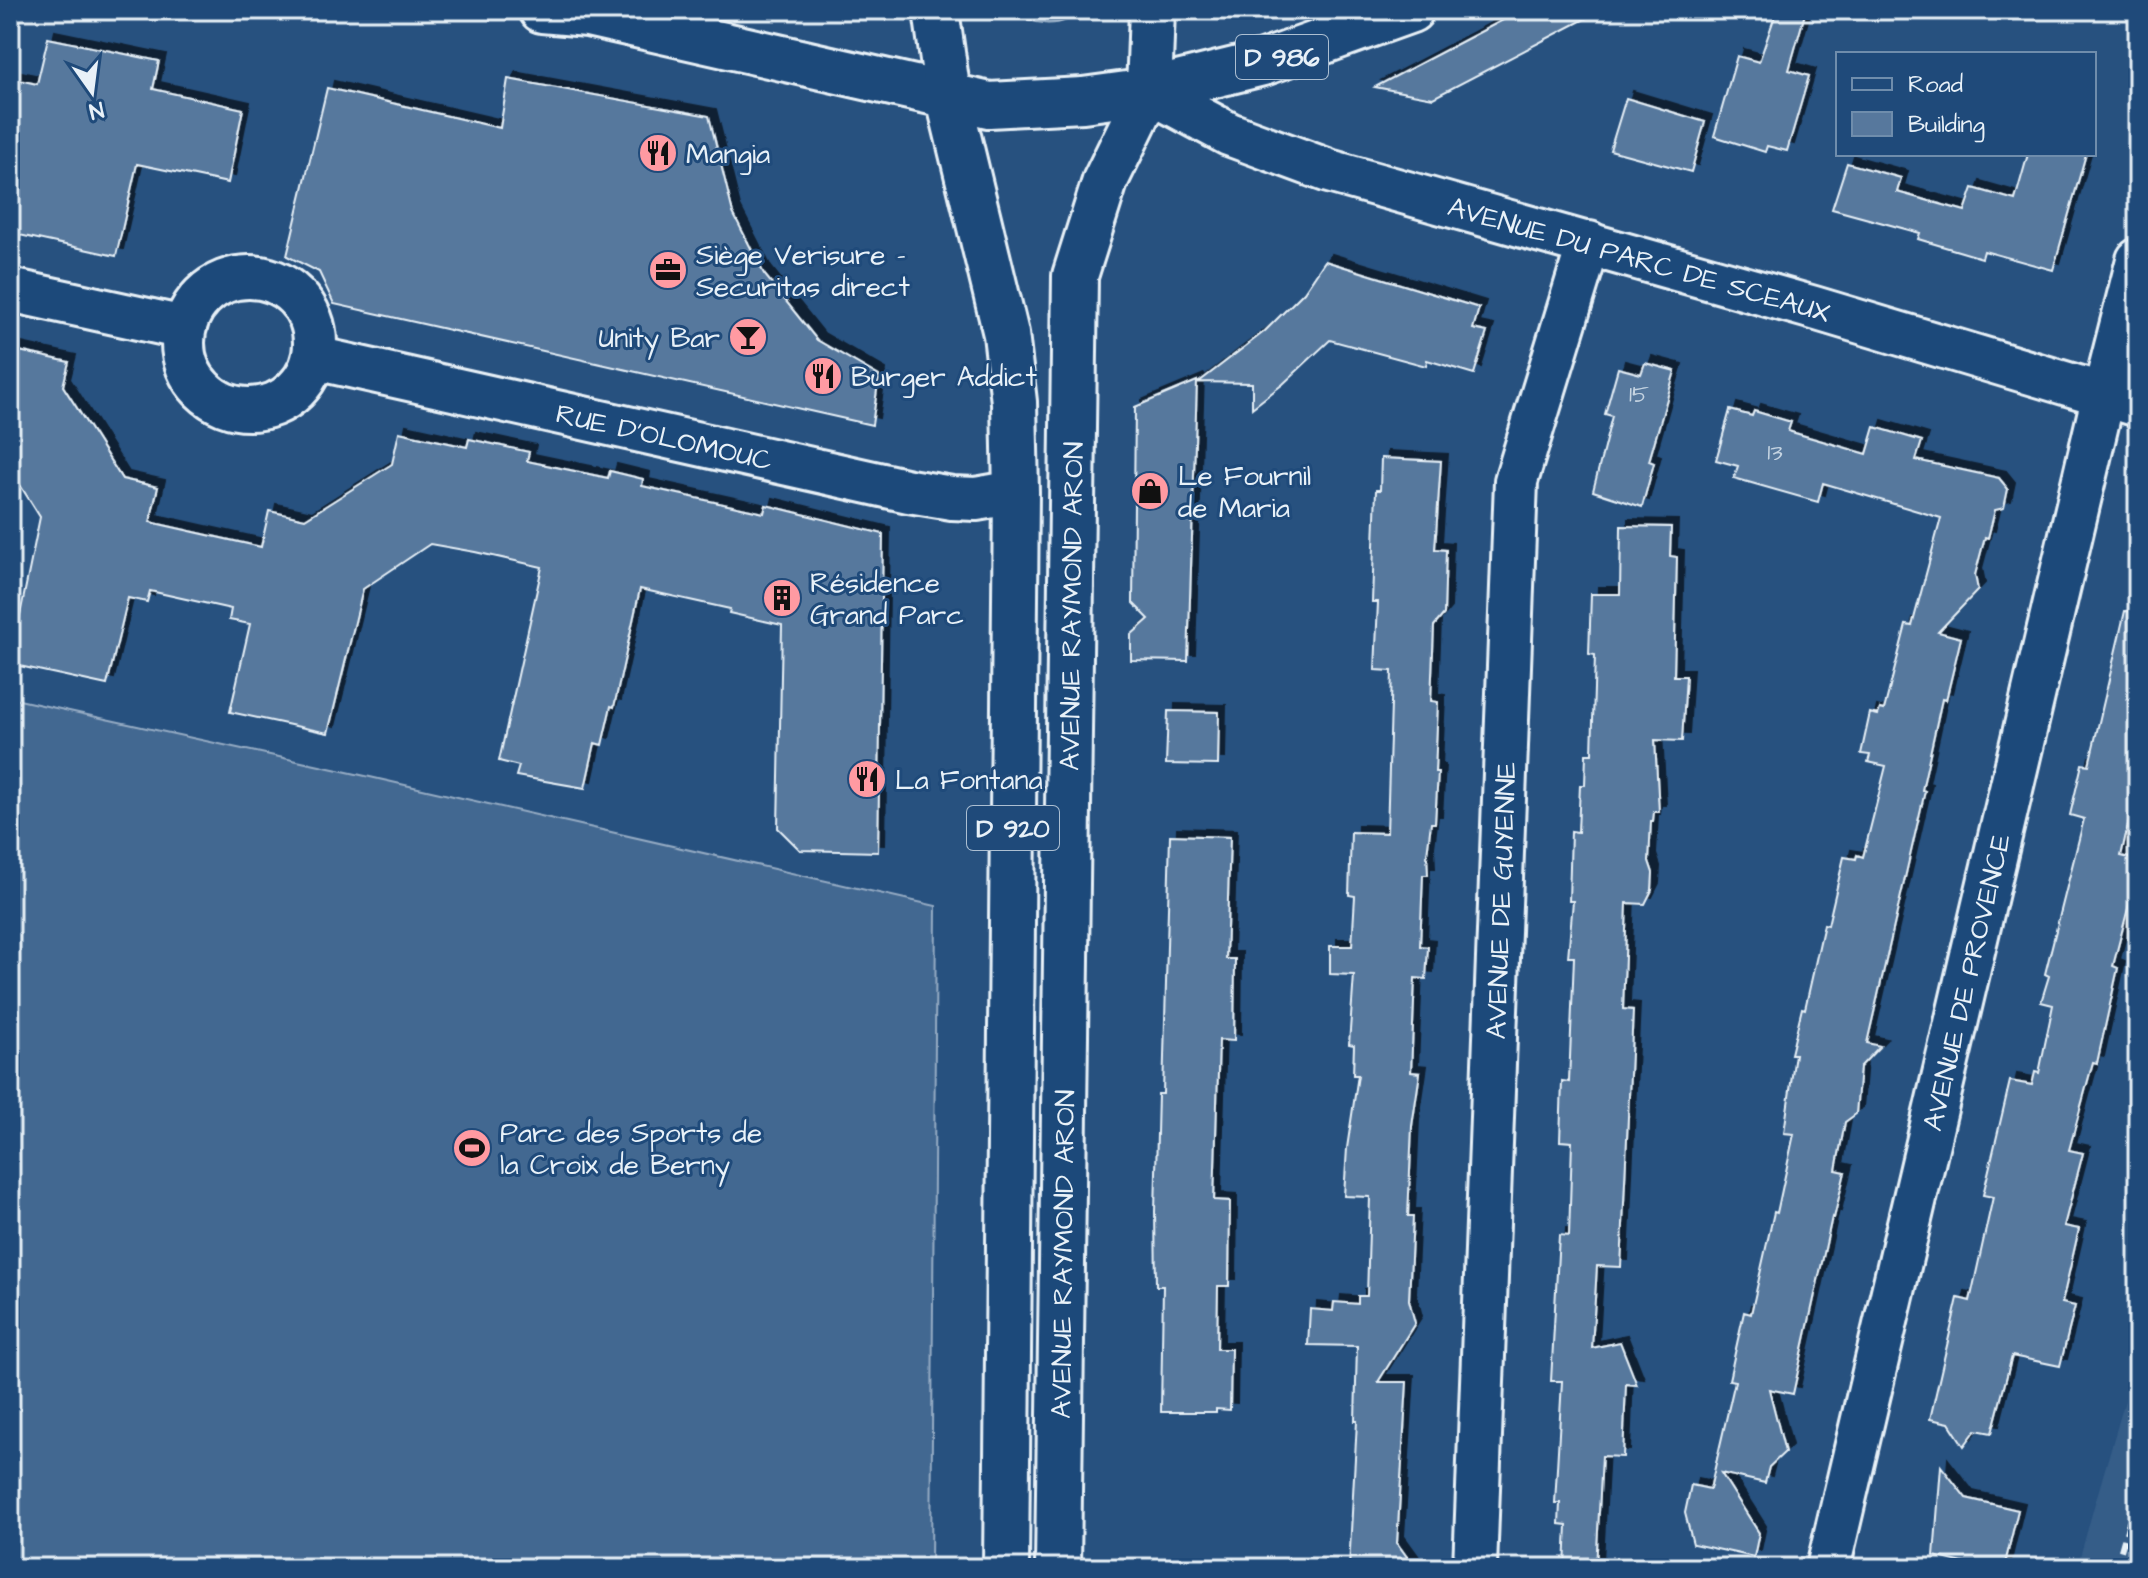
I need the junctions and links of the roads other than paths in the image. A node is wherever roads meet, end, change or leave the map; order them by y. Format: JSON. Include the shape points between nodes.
{"nodes":[{"id":1,"x":542,"y":10,"type":"edge"},
{"id":2,"x":936,"y":10,"type":"edge"},
{"id":3,"x":1152,"y":10,"type":"edge"},
{"id":4,"x":1411,"y":10,"type":"edge"},
{"id":5,"x":1149,"y":91,"type":"junction"},
{"id":6,"x":948,"y":95,"type":"junction"},
{"id":7,"x":1589,"y":243,"type":"junction"},
{"id":8,"x":2138,"y":260,"type":"edge"},
{"id":9,"x":10,"y":290,"type":"edge"},
{"id":10,"x":184,"y":328,"type":"junction"},
{"id":11,"x":315,"y":358,"type":"junction"},
{"id":12,"x":2121,"y":400,"type":"edge"},
{"id":13,"x":1016,"y":492,"type":"junction"},
{"id":14,"x":1006,"y":1568,"type":"edge"},
{"id":15,"x":1058,"y":1568,"type":"edge"},
{"id":16,"x":1475,"y":1568,"type":"edge"},
{"id":17,"x":1828,"y":1568,"type":"edge"}],
"edges":[{"from":1,"to":6,"type":"main road","number":"D 986","via":[[588,14]]},
{"from":2,"to":6,"type":"main road","number":"D 920"},
{"from":3,"to":5,"type":"main road","number":"D 920"},
{"from":4,"to":5,"type":"main road","number":"D 986","via":[[1263,63]]},
{"from":5,"to":6,"type":"main road","number":"D 986","via":[[989,105]]},
{"from":5,"to":7,"type":"street","name":"AVENUE DU PARC DE SCEAUX","via":[[1273,152]]},
{"from":5,"to":15,"type":"main road","name":"AVENUE RAYMOND ARON","number":"D 920","via":[[1105,181],[1075,276]]},
{"from":6,"to":13,"type":"main road","name":"AVENUE RAYMOND ARON","number":"D 920","via":[[1006,334]]},
{"from":7,"to":12,"type":"street","name":"AVENUE DU PARC DE SCEAUX"},
{"from":7,"to":16,"type":"street","name":"AVENUE DE GUYENNE","via":[[1516,481]]},
{"from":8,"to":12,"type":"street","name":"AVENUE DE PROVENCE"},
{"from":9,"to":10,"type":"street"},
{"from":10,"to":11,"type":"street","via":[[182,348],[193,378],[215,400],[234,408],[275,404],[293,393]]},
{"from":10,"to":11,"type":"street","via":[[205,293],[222,282],[263,277],[299,298],[311,316]]},
{"from":11,"to":13,"type":"street","name":"RUE D'OLOMOUC","via":[[909,491],[976,499]]},
{"from":12,"to":17,"type":"street","name":"AVENUE DE PROVENCE"},
{"from":13,"to":14,"type":"main road","name":"AVENUE RAYMOND ARON","number":"D 920"}]}
